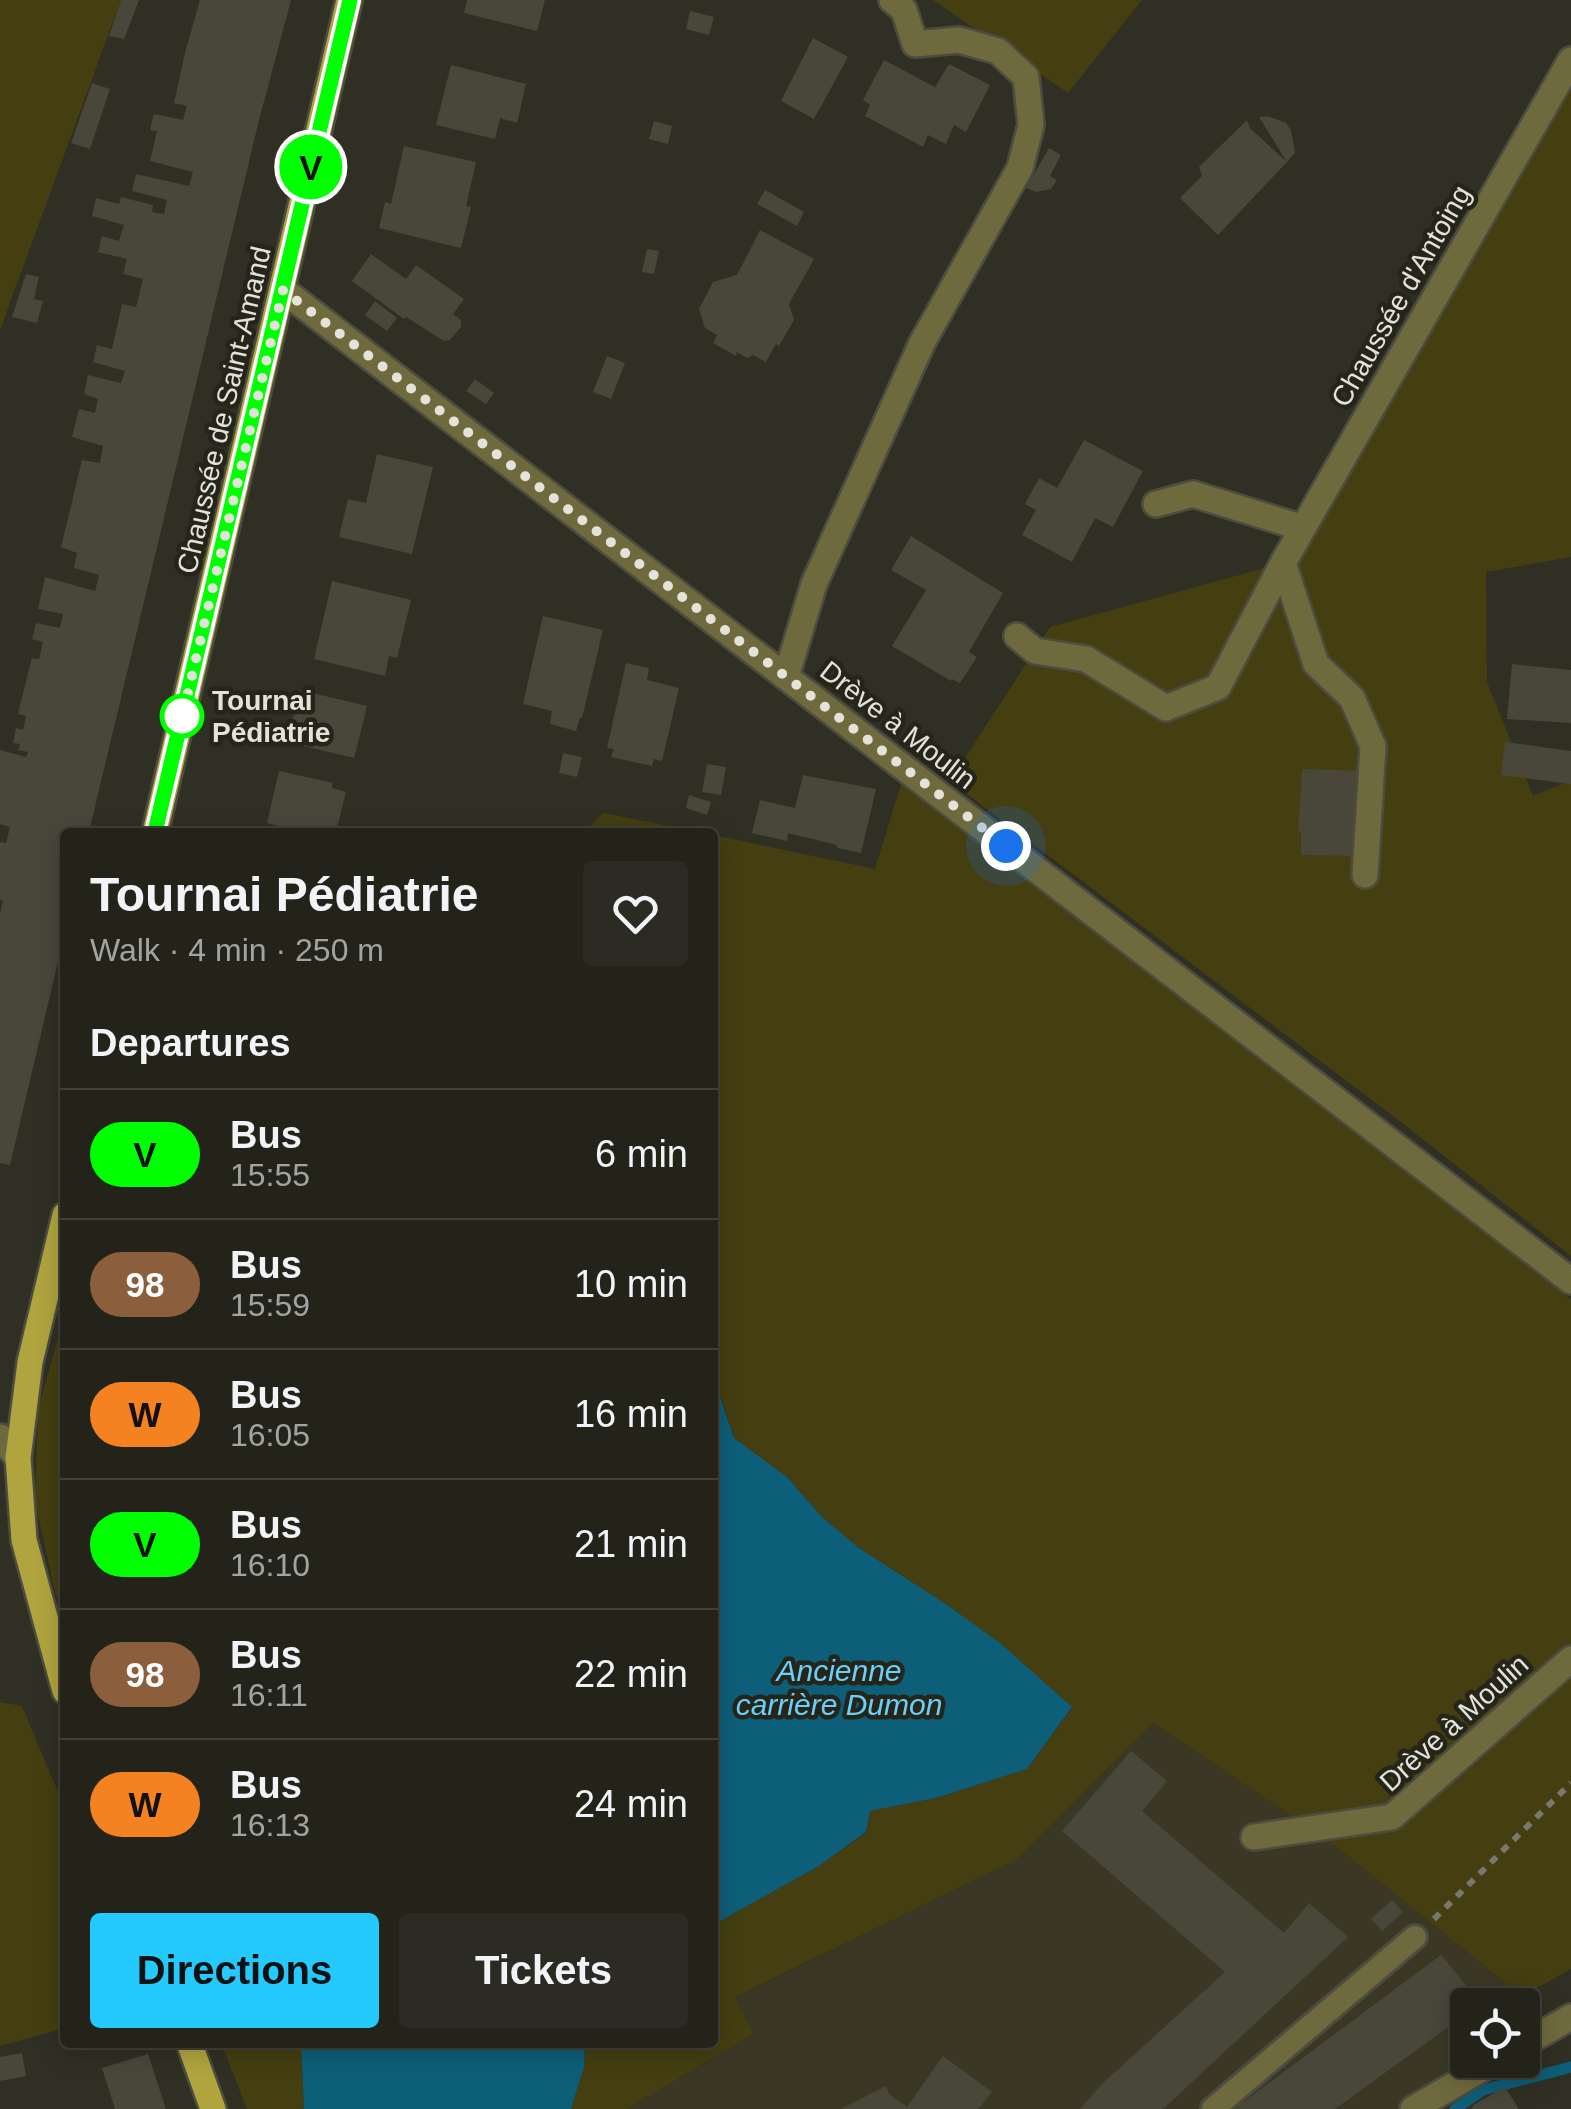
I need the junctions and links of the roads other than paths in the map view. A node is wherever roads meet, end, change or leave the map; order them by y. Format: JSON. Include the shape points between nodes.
{"nodes":[{"id":1,"x":350,"y":0,"type":"edge"},
{"id":2,"x":892,"y":0,"type":"edge"},
{"id":3,"x":1571,"y":60,"type":"edge"},
{"id":4,"x":283,"y":290,"type":"junction"},
{"id":5,"x":1156,"y":504,"type":"dead end"},
{"id":6,"x":1303,"y":528,"type":"junction"},
{"id":7,"x":1283,"y":563,"type":"junction"},
{"id":8,"x":1017,"y":636,"type":"dead end"},
{"id":9,"x":786,"y":677,"type":"junction"},
{"id":10,"x":156,"y":828,"type":"edge"},
{"id":11,"x":1365,"y":875,"type":"dead end"},
{"id":12,"x":60,"y":1236,"type":"edge"},
{"id":13,"x":1571,"y":1281,"type":"edge"},
{"id":14,"x":0,"y":1437,"type":"edge"},
{"id":15,"x":18,"y":1458,"type":"junction"},
{"id":16,"x":1571,"y":1659,"type":"edge"},
{"id":17,"x":60,"y":1673,"type":"edge"},
{"id":18,"x":1254,"y":1837,"type":"dead end"},
{"id":19,"x":1415,"y":1938,"type":"road end"},
{"id":20,"x":1571,"y":2016,"type":"edge"},
{"id":21,"x":1540,"y":2034,"type":"edge"},
{"id":22,"x":191,"y":2048,"type":"edge"},
{"id":23,"x":1466,"y":2078,"type":"edge"},
{"id":24,"x":213,"y":2109,"type":"edge"},
{"id":25,"x":1213,"y":2109,"type":"edge"},
{"id":26,"x":1413,"y":2109,"type":"edge"}],
"edges":[{"from":1,"to":4,"type":"main road","name":"Chaussée de Saint-Amand"},
{"from":2,"to":9,"type":"street","via":[[904,10],[915,44],[959,40],[998,51],[1026,77],[1031,124],[1020,168],[922,343],[814,584]]},
{"from":3,"to":6,"type":"street","name":"Chaussée d'Antoing"},
{"from":4,"to":9,"type":"street","name":"Drève à Moulin"},
{"from":4,"to":10,"type":"main road","name":"Chaussée de Saint-Amand"},
{"from":5,"to":6,"type":"street","via":[[1193,494]]},
{"from":6,"to":7,"type":"street","name":"Chaussée d'Antoing"},
{"from":7,"to":8,"type":"street","name":"Chaussée d'Antoing","via":[[1218,687],[1166,708],[1086,658],[1035,651]]},
{"from":7,"to":11,"type":"street","via":[[1316,664],[1352,698],[1373,746]]},
{"from":9,"to":13,"type":"street","name":"Drève à Moulin"},
{"from":12,"to":15,"type":"main road","via":[[30,1362]]},
{"from":14,"to":15,"type":"street"},
{"from":15,"to":17,"type":"main road","via":[[24,1540]]},
{"from":16,"to":18,"type":"street","name":"Drève à Moulin","via":[[1392,1818]]},
{"from":19,"to":25,"type":"lane"},
{"from":20,"to":21,"type":"street"},
{"from":22,"to":24,"type":"main road"},
{"from":23,"to":26,"type":"street"}]}
